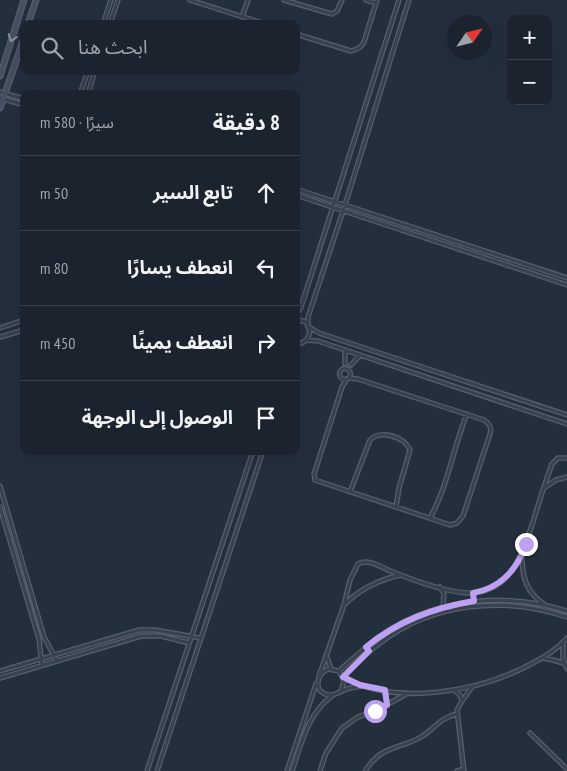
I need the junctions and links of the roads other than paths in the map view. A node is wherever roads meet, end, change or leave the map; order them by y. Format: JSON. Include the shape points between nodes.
{"nodes":[{"id":1,"x":24,"y":0,"type":"edge"},
{"id":2,"x":36,"y":0,"type":"edge"},
{"id":3,"x":111,"y":0,"type":"edge"},
{"id":4,"x":118,"y":0,"type":"edge"},
{"id":5,"x":190,"y":0,"type":"edge"},
{"id":6,"x":248,"y":0,"type":"edge"},
{"id":7,"x":284,"y":0,"type":"edge"},
{"id":8,"x":342,"y":0,"type":"edge"},
{"id":9,"x":366,"y":0,"type":"edge"},
{"id":10,"x":399,"y":0,"type":"edge"},
{"id":11,"x":408,"y":0,"type":"edge"},
{"id":12,"x":377,"y":2,"type":"edge"},
{"id":13,"x":242,"y":16,"type":"junction"},
{"id":14,"x":29,"y":20,"type":"edge"},
{"id":15,"x":105,"y":20,"type":"edge"},
{"id":16,"x":111,"y":20,"type":"edge"},
{"id":17,"x":254,"y":20,"type":"edge"},
{"id":18,"x":300,"y":35,"type":"edge"},
{"id":19,"x":20,"y":50,"type":"edge"},
{"id":20,"x":87,"y":75,"type":"edge"},
{"id":21,"x":94,"y":75,"type":"edge"},
{"id":22,"x":0,"y":76,"type":"edge"},
{"id":23,"x":81,"y":90,"type":"edge"},
{"id":24,"x":89,"y":90,"type":"edge"},
{"id":25,"x":0,"y":92,"type":"edge"},
{"id":26,"x":6,"y":94,"type":"junction"},
{"id":27,"x":20,"y":98,"type":"edge"},
{"id":28,"x":2,"y":99,"type":"edge"},
{"id":29,"x":20,"y":104,"type":"edge"},
{"id":30,"x":0,"y":108,"type":"edge"},
{"id":31,"x":300,"y":190,"type":"edge"},
{"id":32,"x":300,"y":196,"type":"edge"},
{"id":33,"x":335,"y":201,"type":"junction"},
{"id":34,"x":345,"y":205,"type":"junction"},
{"id":35,"x":332,"y":207,"type":"junction"},
{"id":36,"x":342,"y":211,"type":"junction"},
{"id":37,"x":567,"y":278,"type":"edge"},
{"id":38,"x":567,"y":285,"type":"edge"},
{"id":39,"x":300,"y":309,"type":"edge"},
{"id":40,"x":300,"y":318,"type":"edge"},
{"id":41,"x":20,"y":321,"type":"edge"},
{"id":42,"x":308,"y":326,"type":"junction"},
{"id":43,"x":0,"y":328,"type":"edge"},
{"id":44,"x":20,"y":331,"type":"edge"},
{"id":45,"x":0,"y":337,"type":"edge"},
{"id":46,"x":306,"y":340,"type":"junction"},
{"id":47,"x":300,"y":343,"type":"edge"},
{"id":48,"x":345,"y":350,"type":"junction"},
{"id":49,"x":360,"y":355,"type":"junction"},
{"id":50,"x":348,"y":368,"type":"junction"},
{"id":51,"x":342,"y":378,"type":"junction"},
{"id":52,"x":358,"y":378,"type":"junction"},
{"id":53,"x":348,"y":379,"type":"junction"},
{"id":54,"x":342,"y":387,"type":"junction"},
{"id":55,"x":467,"y":414,"type":"junction"},
{"id":56,"x":567,"y":414,"type":"edge"},
{"id":57,"x":567,"y":424,"type":"edge"},
{"id":58,"x":252,"y":455,"type":"edge"},
{"id":59,"x":262,"y":455,"type":"edge"},
{"id":60,"x":567,"y":458,"type":"edge"},
{"id":61,"x":567,"y":477,"type":"edge"},
{"id":62,"x":0,"y":486,"type":"edge"},
{"id":63,"x":544,"y":488,"type":"junction"},
{"id":64,"x":350,"y":492,"type":"junction"},
{"id":65,"x":0,"y":507,"type":"edge"},
{"id":66,"x":396,"y":507,"type":"junction"},
{"id":67,"x":430,"y":518,"type":"junction"},
{"id":68,"x":522,"y":556,"type":"junction"},
{"id":69,"x":400,"y":575,"type":"junction"},
{"id":70,"x":439,"y":587,"type":"junction"},
{"id":71,"x":473,"y":593,"type":"junction"},
{"id":72,"x":474,"y":601,"type":"junction"},
{"id":73,"x":344,"y":605,"type":"junction"},
{"id":74,"x":546,"y":606,"type":"junction"},
{"id":75,"x":443,"y":607,"type":"junction"},
{"id":76,"x":555,"y":608,"type":"junction"},
{"id":77,"x":567,"y":611,"type":"edge"},
{"id":78,"x":554,"y":613,"type":"junction"},
{"id":79,"x":567,"y":617,"type":"edge"},
{"id":80,"x":192,"y":636,"type":"junction"},
{"id":81,"x":201,"y":638,"type":"junction"},
{"id":82,"x":567,"y":638,"type":"edge"},
{"id":83,"x":564,"y":642,"type":"junction"},
{"id":84,"x":189,"y":643,"type":"junction"},
{"id":85,"x":366,"y":647,"type":"junction"},
{"id":86,"x":369,"y":651,"type":"junction"},
{"id":87,"x":326,"y":654,"type":"junction"},
{"id":88,"x":54,"y":655,"type":"junction"},
{"id":89,"x":542,"y":658,"type":"junction"},
{"id":90,"x":41,"y":659,"type":"junction"},
{"id":91,"x":56,"y":661,"type":"junction"},
{"id":92,"x":564,"y":664,"type":"junction"},
{"id":93,"x":42,"y":665,"type":"junction"},
{"id":94,"x":332,"y":668,"type":"junction"},
{"id":95,"x":567,"y":669,"type":"edge"},
{"id":96,"x":0,"y":671,"type":"edge"},
{"id":97,"x":339,"y":671,"type":"junction"},
{"id":98,"x":319,"y":676,"type":"junction"},
{"id":99,"x":343,"y":677,"type":"junction"},
{"id":100,"x":0,"y":678,"type":"edge"},
{"id":101,"x":317,"y":681,"type":"junction"},
{"id":102,"x":366,"y":686,"type":"junction"},
{"id":103,"x":473,"y":686,"type":"junction"},
{"id":104,"x":385,"y":690,"type":"junction"},
{"id":105,"x":454,"y":690,"type":"junction"},
{"id":106,"x":340,"y":691,"type":"junction"},
{"id":107,"x":408,"y":692,"type":"junction"},
{"id":108,"x":333,"y":695,"type":"junction"},
{"id":109,"x":462,"y":701,"type":"junction"},
{"id":110,"x":387,"y":705,"type":"junction"},
{"id":111,"x":457,"y":714,"type":"junction"},
{"id":112,"x":530,"y":733,"type":"dead end"},
{"id":113,"x":296,"y":752,"type":"junction"},
{"id":114,"x":567,"y":769,"type":"edge"},
{"id":115,"x":464,"y":770,"type":"edge"},
{"id":116,"x":147,"y":771,"type":"edge"},
{"id":117,"x":157,"y":771,"type":"edge"},
{"id":118,"x":288,"y":771,"type":"edge"},
{"id":119,"x":292,"y":771,"type":"edge"},
{"id":120,"x":320,"y":771,"type":"edge"},
{"id":121,"x":365,"y":771,"type":"edge"},
{"id":122,"x":457,"y":771,"type":"edge"}],
"edges":[{"from":1,"to":22,"type":"street","one_way":true},
{"from":2,"to":14,"type":"street"},
{"from":3,"to":15,"type":"street"},
{"from":4,"to":16,"type":"street"},
{"from":5,"to":13,"type":"street"},
{"from":6,"to":13,"type":"street"},
{"from":7,"to":8,"type":"street","via":[[328,14],[337,11]]},
{"from":9,"to":12,"type":"street"},
{"from":10,"to":33,"type":"street"},
{"from":11,"to":34,"type":"street"},
{"from":12,"to":18,"type":"street","via":[[364,42],[355,50]]},
{"from":13,"to":17,"type":"street"},
{"from":19,"to":26,"type":"street"},
{"from":20,"to":23,"type":"street"},
{"from":21,"to":24,"type":"street"},
{"from":25,"to":26,"type":"street"},
{"from":26,"to":27,"type":"street"},
{"from":26,"to":28,"type":"street"},
{"from":28,"to":29,"type":"street"},
{"from":28,"to":30,"type":"street"},
{"from":31,"to":33,"type":"street"},
{"from":32,"to":35,"type":"street"},
{"from":33,"to":34,"type":"street"},
{"from":33,"to":35,"type":"street"},
{"from":34,"to":36,"type":"street"},
{"from":34,"to":37,"type":"street"},
{"from":35,"to":36,"type":"street"},
{"from":35,"to":39,"type":"street"},
{"from":36,"to":38,"type":"street"},
{"from":36,"to":42,"type":"street","via":[[308,317]]},
{"from":40,"to":42,"type":"street"},
{"from":41,"to":43,"type":"street"},
{"from":42,"to":46,"type":"street","via":[[310,332]]},
{"from":42,"to":56,"type":"street","via":[[319,333]]},
{"from":44,"to":45,"type":"street"},
{"from":46,"to":47,"type":"street"},
{"from":46,"to":48,"type":"street"},
{"from":48,"to":49,"type":"street"},
{"from":48,"to":50,"type":"street"},
{"from":49,"to":50,"type":"street"},
{"from":49,"to":57,"type":"street"},
{"from":50,"to":51,"type":"street","via":[[340,373]]},
{"from":50,"to":52,"type":"street"},
{"from":50,"to":53,"type":"street"},
{"from":51,"to":53,"type":"street"},
{"from":51,"to":54,"type":"street"},
{"from":52,"to":53,"type":"street"},
{"from":52,"to":55,"type":"street"},
{"from":53,"to":54,"type":"street"},
{"from":54,"to":64,"type":"street","via":[[314,476],[317,481]]},
{"from":55,"to":67,"type":"street","via":[[444,489]]},
{"from":55,"to":67,"type":"street","via":[[486,421],[491,432],[463,516],[452,525]]},
{"from":58,"to":80,"type":"street"},
{"from":59,"to":81,"type":"street"},
{"from":60,"to":63,"type":"street","via":[[558,458],[552,464]]},
{"from":61,"to":63,"type":"street"},
{"from":62,"to":88,"type":"street","via":[[44,637]]},
{"from":63,"to":68,"type":"street"},
{"from":64,"to":66,"type":"street"},
{"from":64,"to":66,"type":"street","via":[[370,440],[383,434],[404,442],[410,450]]},
{"from":65,"to":90,"type":"street","via":[[40,643]]},
{"from":66,"to":67,"type":"street"},
{"from":68,"to":71,"type":"street","via":[[498,584]]},
{"from":68,"to":74,"type":"street","via":[[522,573],[528,588]]},
{"from":69,"to":70,"type":"street"},
{"from":69,"to":73,"type":"street","via":[[367,587]]},
{"from":69,"to":73,"type":"street","via":[[362,562],[350,580]]},
{"from":70,"to":71,"type":"street"},
{"from":70,"to":75,"type":"street","via":[[444,594]]},
{"from":71,"to":72,"type":"street"},
{"from":72,"to":74,"type":"street","via":[[505,600]]},
{"from":72,"to":75,"type":"street"},
{"from":73,"to":87,"type":"street"},
{"from":74,"to":76,"type":"street"},
{"from":75,"to":85,"type":"street","via":[[404,622]]},
{"from":76,"to":77,"type":"street"},
{"from":76,"to":78,"type":"street"},
{"from":78,"to":79,"type":"street"},
{"from":78,"to":86,"type":"street","via":[[500,605],[455,609],[410,624]]},
{"from":80,"to":81,"type":"street"},
{"from":80,"to":84,"type":"street"},
{"from":80,"to":88,"type":"street","via":[[139,630]]},
{"from":81,"to":117,"type":"street"},
{"from":82,"to":83,"type":"street"},
{"from":83,"to":89,"type":"street"},
{"from":83,"to":92,"type":"street"},
{"from":84,"to":91,"type":"street","via":[[161,636],[141,636]]},
{"from":84,"to":116,"type":"street"},
{"from":85,"to":86,"type":"street"},
{"from":85,"to":97,"type":"street"},
{"from":86,"to":99,"type":"street"},
{"from":87,"to":94,"type":"street"},
{"from":87,"to":98,"type":"street"},
{"from":88,"to":90,"type":"street"},
{"from":88,"to":91,"type":"street"},
{"from":89,"to":92,"type":"street"},
{"from":89,"to":103,"type":"street","via":[[512,673]]},
{"from":90,"to":93,"type":"street"},
{"from":90,"to":96,"type":"street"},
{"from":91,"to":93,"type":"street"},
{"from":92,"to":95,"type":"street"},
{"from":93,"to":100,"type":"street"},
{"from":94,"to":97,"type":"street"},
{"from":94,"to":98,"type":"street"},
{"from":97,"to":99,"type":"street"},
{"from":98,"to":101,"type":"street"},
{"from":99,"to":102,"type":"street"},
{"from":99,"to":106,"type":"street","via":[[344,685]]},
{"from":101,"to":108,"type":"street","via":[[323,693]]},
{"from":101,"to":113,"type":"street"},
{"from":102,"to":104,"type":"street"},
{"from":102,"to":106,"type":"street"},
{"from":103,"to":105,"type":"street"},
{"from":103,"to":109,"type":"street"},
{"from":104,"to":107,"type":"street"},
{"from":104,"to":110,"type":"street"},
{"from":105,"to":107,"type":"street"},
{"from":105,"to":109,"type":"street"},
{"from":106,"to":108,"type":"street"},
{"from":107,"to":110,"type":"street"},
{"from":108,"to":113,"type":"street","via":[[313,717]]},
{"from":109,"to":111,"type":"street"},
{"from":110,"to":120,"type":"street","via":[[358,717],[342,728],[326,753]]},
{"from":111,"to":115,"type":"street"},
{"from":111,"to":121,"type":"street","via":[[444,718],[416,740],[380,754]]},
{"from":112,"to":114,"type":"street"},
{"from":113,"to":118,"type":"street"},
{"from":113,"to":119,"type":"street"},
{"from":115,"to":122,"type":"street"}]}
